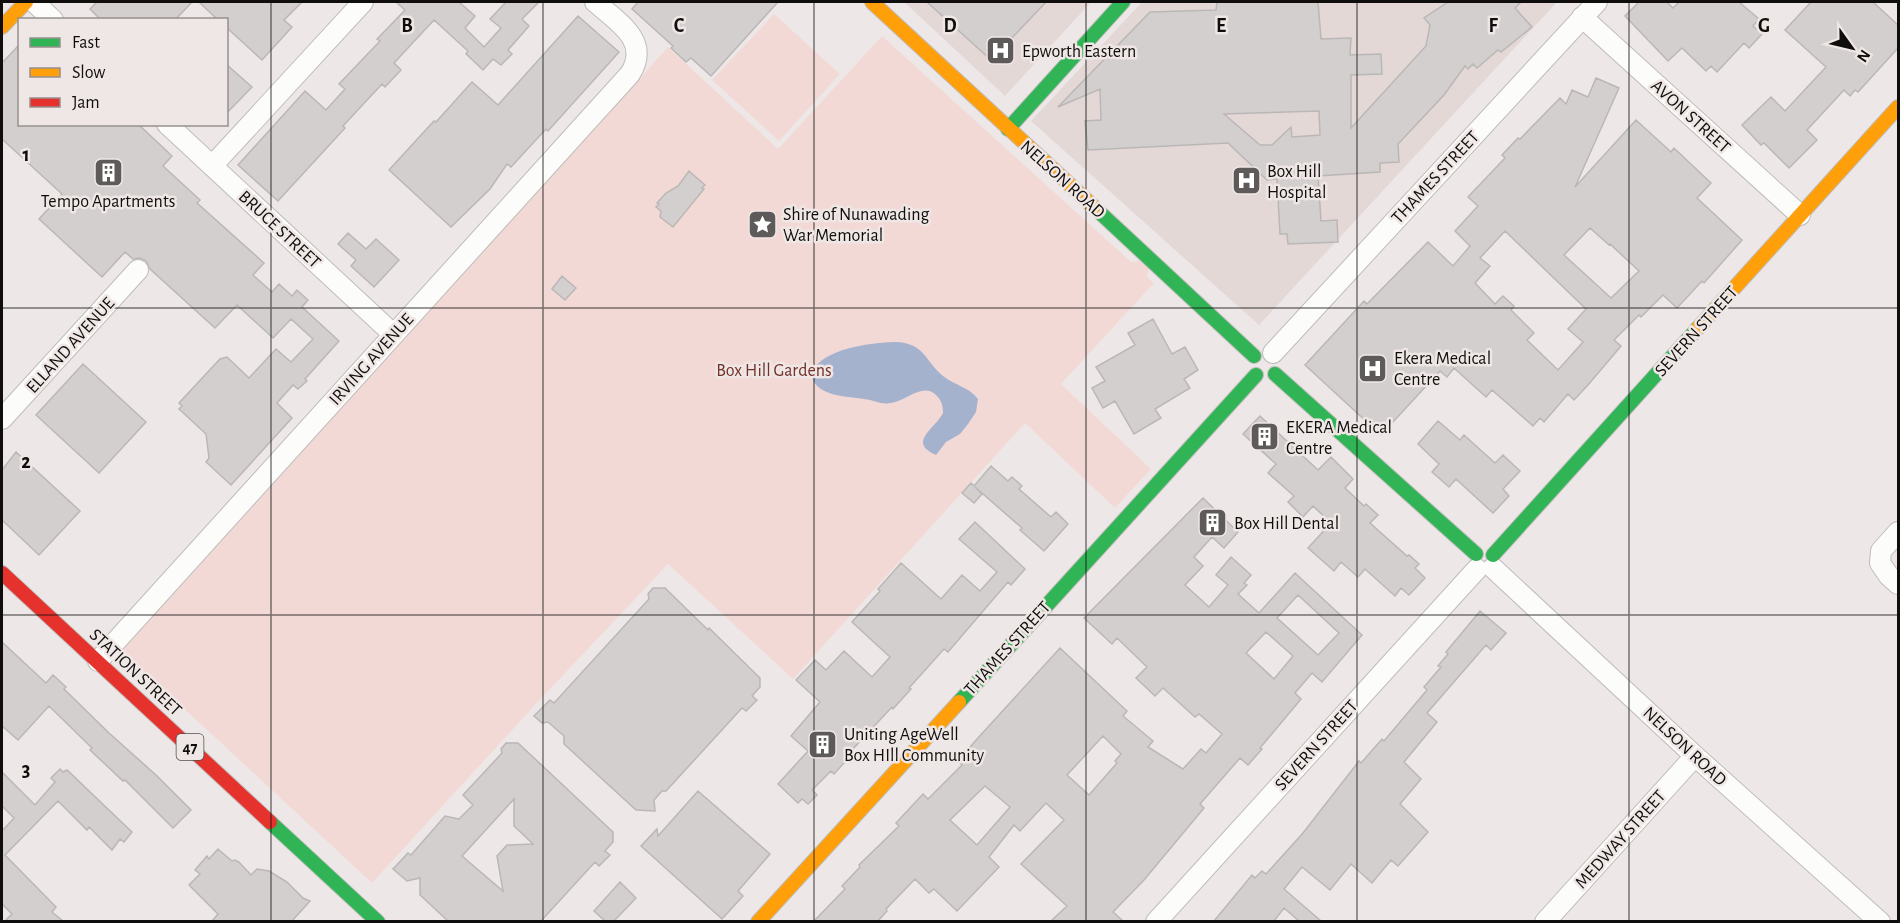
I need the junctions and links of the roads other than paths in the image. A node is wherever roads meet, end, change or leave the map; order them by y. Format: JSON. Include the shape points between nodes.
{"nodes":[{"id":1,"x":26,"y":2,"type":"edge"},
{"id":2,"x":34,"y":2,"type":"edge"},
{"id":3,"x":363,"y":2,"type":"edge"},
{"id":4,"x":595,"y":2,"type":"edge"},
{"id":5,"x":872,"y":2,"type":"edge"},
{"id":6,"x":1123,"y":2,"type":"edge"},
{"id":7,"x":1597,"y":2,"type":"edge"},
{"id":8,"x":1582,"y":17,"type":"junction"},
{"id":9,"x":51,"y":18,"type":"edge"},
{"id":10,"x":2,"y":27,"type":"edge"},
{"id":11,"x":1899,"y":107,"type":"edge"},
{"id":12,"x":169,"y":126,"type":"edge"},
{"id":13,"x":1008,"y":129,"type":"junction"},
{"id":14,"x":212,"y":166,"type":"junction"},
{"id":15,"x":1800,"y":215,"type":"junction"},
{"id":16,"x":138,"y":270,"type":"dead end"},
{"id":17,"x":393,"y":334,"type":"junction"},
{"id":18,"x":1273,"y":353,"type":"junction"},
{"id":19,"x":1254,"y":356,"type":"junction"},
{"id":20,"x":1275,"y":374,"type":"junction"},
{"id":21,"x":1256,"y":375,"type":"junction"},
{"id":22,"x":2,"y":419,"type":"edge"},
{"id":23,"x":1899,"y":532,"type":"edge"},
{"id":24,"x":1485,"y":562,"type":"junction"},
{"id":25,"x":2,"y":573,"type":"edge"},
{"id":26,"x":1899,"y":584,"type":"edge"},
{"id":27,"x":98,"y":662,"type":"junction"},
{"id":28,"x":1695,"y":756,"type":"junction"},
{"id":29,"x":378,"y":921,"type":"edge"},
{"id":30,"x":758,"y":921,"type":"edge"},
{"id":31,"x":1155,"y":921,"type":"edge"},
{"id":32,"x":1545,"y":921,"type":"edge"},
{"id":33,"x":1880,"y":921,"type":"edge"}],
"edges":[{"from":1,"to":10,"type":"main road"},
{"from":2,"to":9,"type":"street"},
{"from":3,"to":14,"type":"street"},
{"from":4,"to":17,"type":"street","name":"IRVING AVENUE","via":[[633,37],[638,54],[635,67]]},
{"from":5,"to":13,"type":"main road","name":"NELSON ROAD"},
{"from":6,"to":13,"type":"main road"},
{"from":7,"to":8,"type":"street","name":"THAMES STREET"},
{"from":8,"to":15,"type":"street","name":"AVON STREET"},
{"from":8,"to":18,"type":"street","name":"THAMES STREET"},
{"from":11,"to":15,"type":"main road","name":"SEVERN STREET"},
{"from":12,"to":14,"type":"street","name":"BRUCE STREET"},
{"from":13,"to":19,"type":"main road","name":"NELSON ROAD"},
{"from":14,"to":17,"type":"street","name":"BRUCE STREET"},
{"from":15,"to":24,"type":"main road","name":"SEVERN STREET"},
{"from":16,"to":22,"type":"street","name":"ELLAND AVENUE"},
{"from":17,"to":27,"type":"street","name":"IRVING AVENUE"},
{"from":18,"to":19,"type":"main road","via":[[1263,351]]},
{"from":18,"to":20,"type":"main road","via":[[1278,361]]},
{"from":19,"to":21,"type":"main road","via":[[1251,364]]},
{"from":20,"to":21,"type":"main road","via":[[1268,378]]},
{"from":20,"to":24,"type":"main road","name":"NELSON ROAD"},
{"from":21,"to":30,"type":"main road","name":"THAMES STREET"},
{"from":23,"to":26,"type":"street","via":[[1881,551],[1880,563]]},
{"from":24,"to":28,"type":"street","name":"NELSON ROAD"},
{"from":24,"to":31,"type":"street","name":"SEVERN STREET"},
{"from":25,"to":27,"type":"main road","name":"STATION STREET","number":"47"},
{"from":27,"to":29,"type":"main road","name":"STATION STREET","number":"47"},
{"from":28,"to":32,"type":"street","name":"MEDWAY STREET"},
{"from":28,"to":33,"type":"street","name":"NELSON ROAD"}]}
